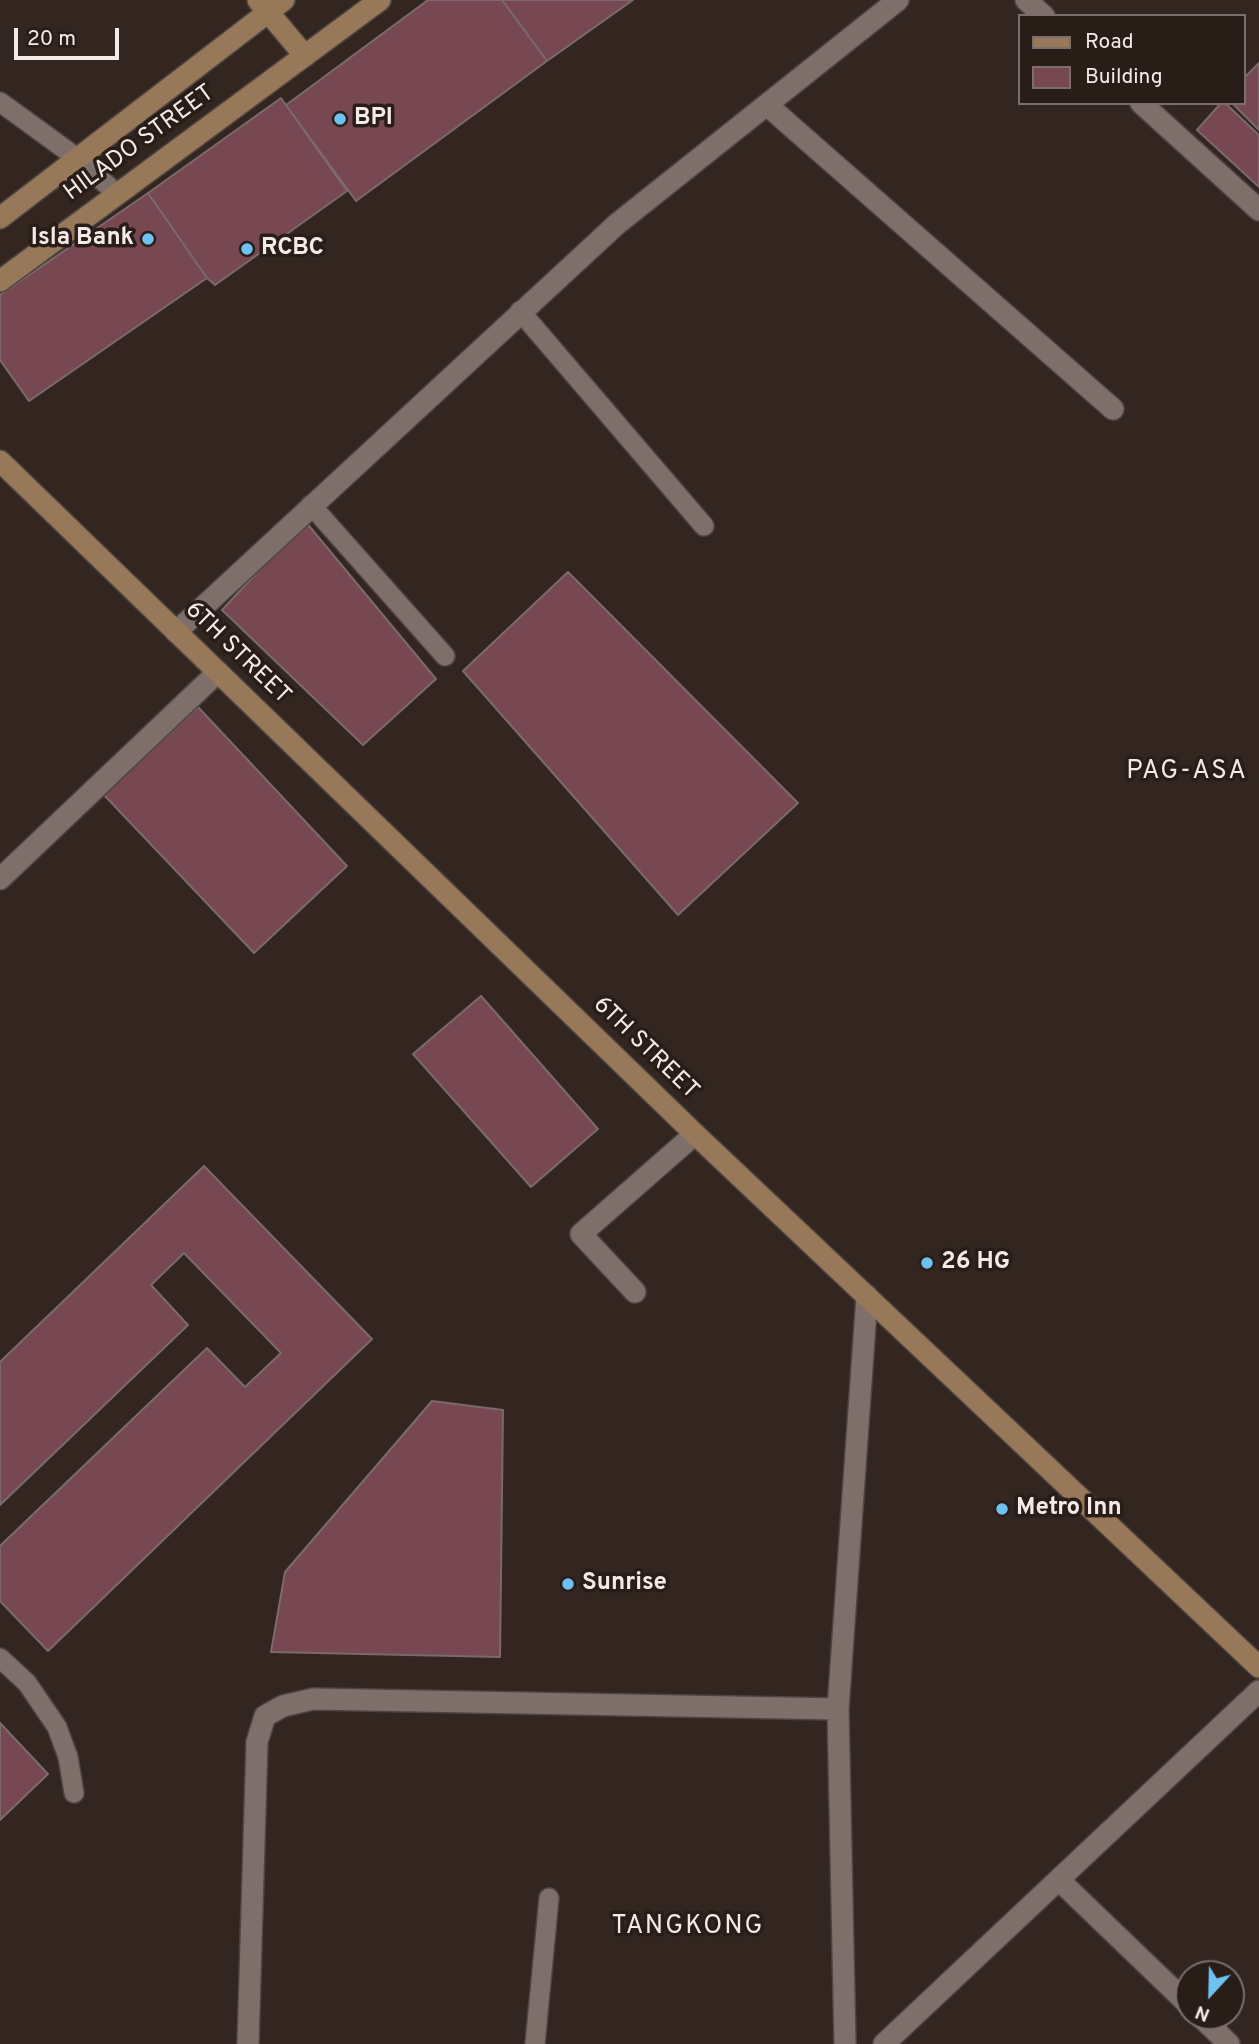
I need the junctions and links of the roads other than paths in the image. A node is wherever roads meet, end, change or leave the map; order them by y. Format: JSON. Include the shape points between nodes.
{"nodes":[{"id":1,"x":380,"y":0,"type":"edge"},
{"id":2,"x":898,"y":0,"type":"edge"},
{"id":3,"x":1026,"y":0,"type":"edge"},
{"id":4,"x":271,"y":4,"type":"edge"},
{"id":5,"x":1042,"y":14,"type":"edge"},
{"id":6,"x":305,"y":56,"type":"junction"},
{"id":7,"x":0,"y":102,"type":"edge"},
{"id":8,"x":767,"y":105,"type":"junction"},
{"id":9,"x":1143,"y":105,"type":"edge"},
{"id":10,"x":78,"y":158,"type":"junction"},
{"id":11,"x":116,"y":193,"type":"junction"},
{"id":12,"x":1259,"y":210,"type":"edge"},
{"id":13,"x":0,"y":218,"type":"edge"},
{"id":14,"x":0,"y":281,"type":"edge"},
{"id":15,"x":520,"y":311,"type":"junction"},
{"id":16,"x":1113,"y":409,"type":"dead end"},
{"id":17,"x":0,"y":461,"type":"edge"},
{"id":18,"x":311,"y":505,"type":"junction"},
{"id":19,"x":704,"y":526,"type":"dead end"},
{"id":20,"x":176,"y":632,"type":"junction"},
{"id":21,"x":445,"y":656,"type":"dead end"},
{"id":22,"x":218,"y":672,"type":"junction"},
{"id":23,"x":0,"y":879,"type":"edge"},
{"id":24,"x":695,"y":1134,"type":"junction"},
{"id":25,"x":635,"y":1293,"type":"dead end"},
{"id":26,"x":867,"y":1296,"type":"junction"},
{"id":27,"x":0,"y":1658,"type":"edge"},
{"id":28,"x":1259,"y":1667,"type":"edge"},
{"id":29,"x":1259,"y":1691,"type":"edge"},
{"id":30,"x":838,"y":1709,"type":"junction"},
{"id":31,"x":74,"y":1793,"type":"dead end"},
{"id":32,"x":1059,"y":1880,"type":"junction"},
{"id":33,"x":549,"y":1898,"type":"dead end"},
{"id":34,"x":1175,"y":1992,"type":"edge"},
{"id":35,"x":1214,"y":2030,"type":"edge"},
{"id":36,"x":247,"y":2044,"type":"edge"},
{"id":37,"x":535,"y":2044,"type":"edge"},
{"id":38,"x":845,"y":2044,"type":"edge"},
{"id":39,"x":884,"y":2044,"type":"edge"},
{"id":40,"x":1229,"y":2044,"type":"edge"}],
"edges":[{"from":1,"to":6,"type":"street","name":"HILADO STREET"},
{"from":2,"to":8,"type":"street"},
{"from":3,"to":5,"type":"street"},
{"from":4,"to":6,"type":"street"},
{"from":4,"to":10,"type":"street","name":"HILADO STREET"},
{"from":6,"to":11,"type":"street","name":"HILADO STREET"},
{"from":7,"to":10,"type":"lane"},
{"from":8,"to":15,"type":"street","via":[[617,224]]},
{"from":8,"to":16,"type":"street"},
{"from":9,"to":12,"type":"street"},
{"from":10,"to":11,"type":"lane"},
{"from":10,"to":13,"type":"street","name":"HILADO STREET"},
{"from":11,"to":14,"type":"street","name":"HILADO STREET"},
{"from":15,"to":18,"type":"street"},
{"from":15,"to":19,"type":"lane"},
{"from":17,"to":20,"type":"street","name":"6TH STREET"},
{"from":18,"to":20,"type":"street"},
{"from":18,"to":21,"type":"lane"},
{"from":20,"to":22,"type":"street","name":"6TH STREET"},
{"from":22,"to":23,"type":"street"},
{"from":22,"to":24,"type":"street","name":"6TH STREET"},
{"from":24,"to":25,"type":"street","via":[[581,1234]]},
{"from":24,"to":26,"type":"street","name":"6TH STREET"},
{"from":26,"to":28,"type":"street","name":"6TH STREET"},
{"from":26,"to":30,"type":"street"},
{"from":27,"to":31,"type":"lane","via":[[27,1684],[57,1727]]},
{"from":29,"to":32,"type":"street"},
{"from":30,"to":36,"type":"street","via":[[313,1699],[265,1716],[257,1742]]},
{"from":30,"to":38,"type":"street"},
{"from":32,"to":34,"type":"street"},
{"from":32,"to":39,"type":"street"},
{"from":33,"to":37,"type":"lane"},
{"from":35,"to":40,"type":"street"}]}
